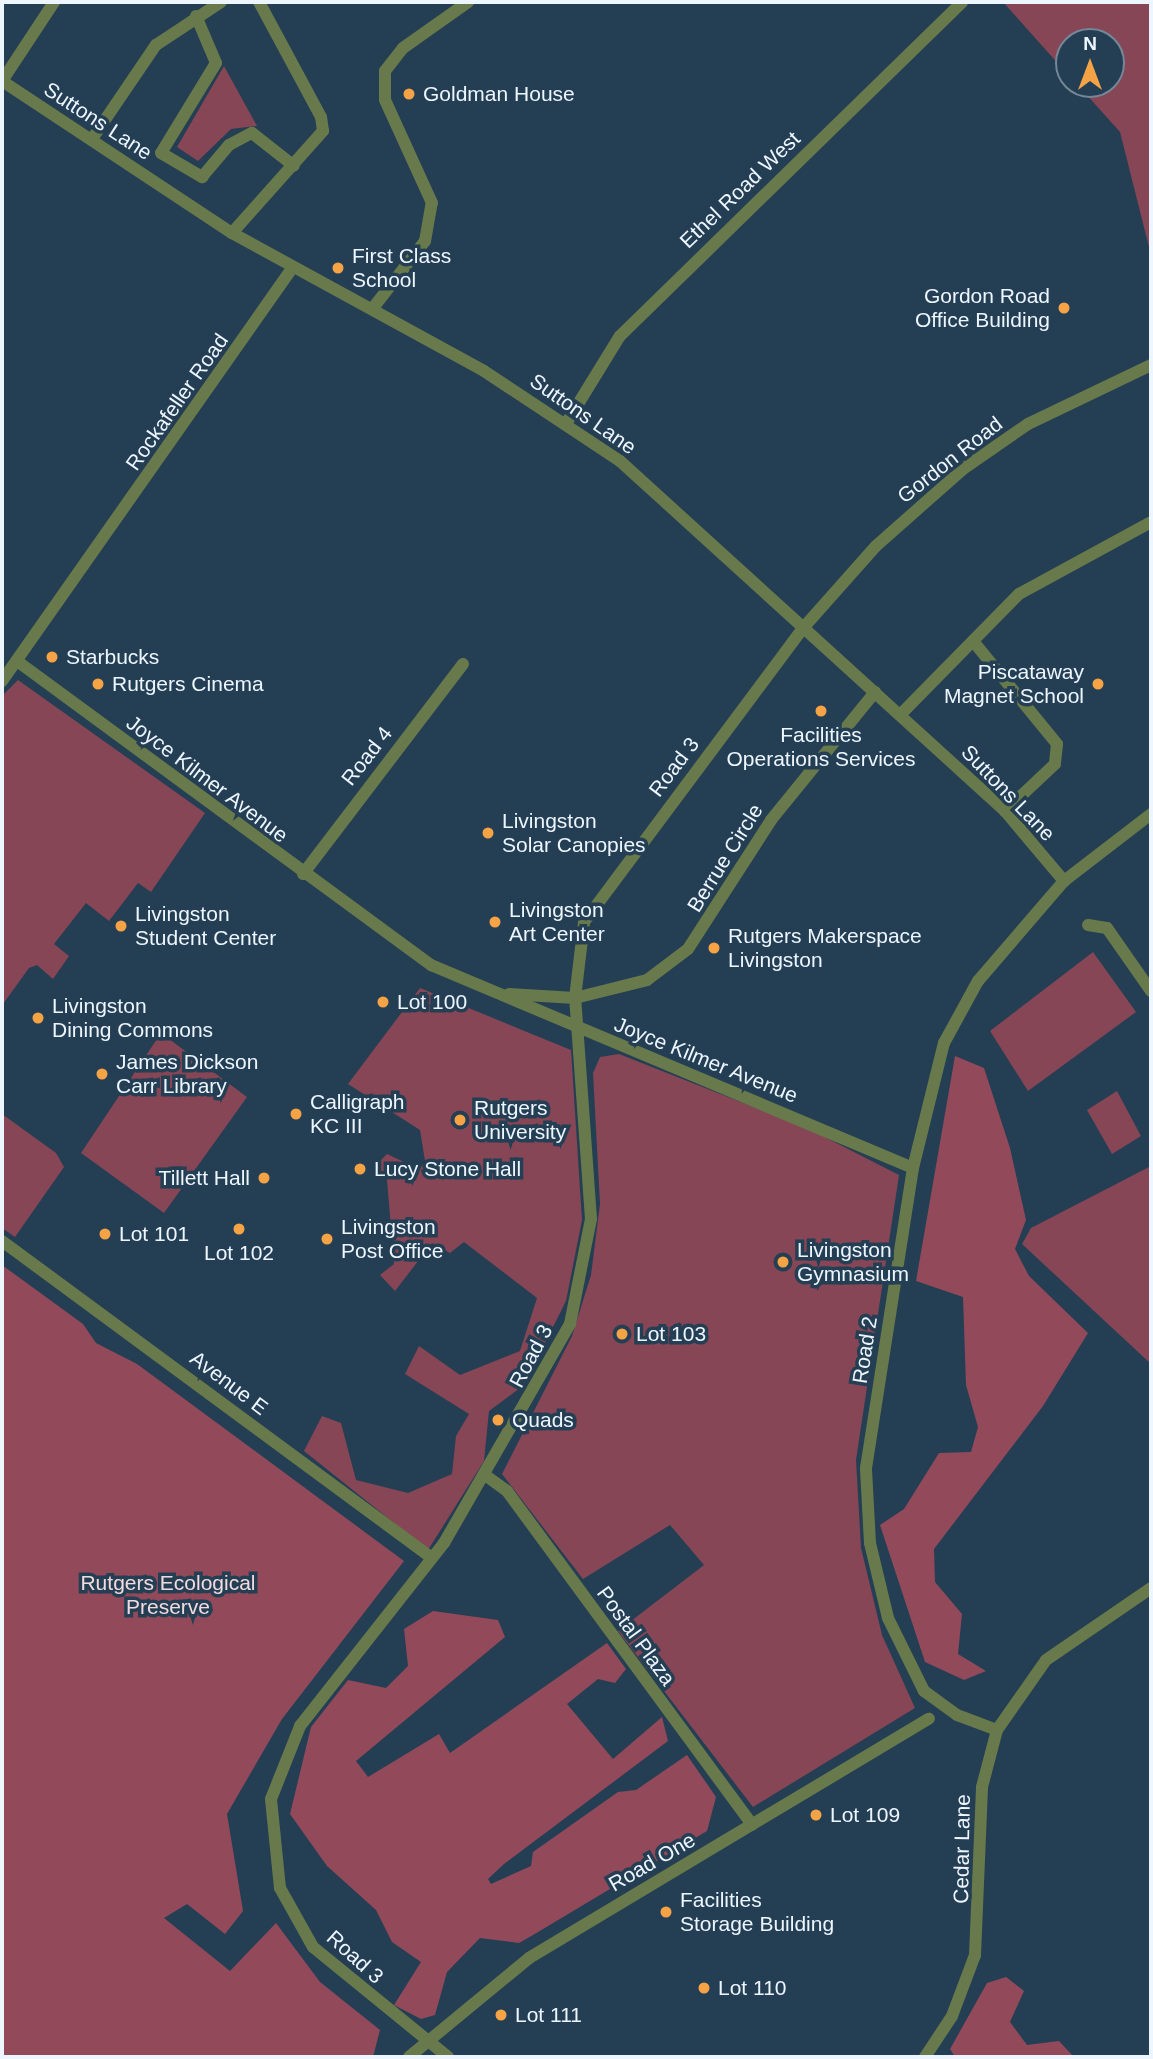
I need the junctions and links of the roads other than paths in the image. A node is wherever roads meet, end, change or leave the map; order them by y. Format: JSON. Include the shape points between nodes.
{"nodes":[{"id":1,"x":54,"y":2,"type":"edge"},
{"id":2,"x":221,"y":2,"type":"edge"},
{"id":3,"x":259,"y":2,"type":"edge"},
{"id":4,"x":468,"y":2,"type":"edge"},
{"id":5,"x":962,"y":2,"type":"edge"},
{"id":6,"x":196,"y":16,"type":"junction"},
{"id":7,"x":2,"y":81,"type":"edge"},
{"id":8,"x":92,"y":139,"type":"junction"},
{"id":9,"x":294,"y":166,"type":"junction"},
{"id":10,"x":232,"y":233,"type":"junction"},
{"id":11,"x":293,"y":267,"type":"junction"},
{"id":12,"x":373,"y":308,"type":"junction"},
{"id":13,"x":1151,"y":366,"type":"edge"},
{"id":14,"x":567,"y":422,"type":"junction"},
{"id":15,"x":1151,"y":522,"type":"edge"},
{"id":16,"x":804,"y":627,"type":"junction"},
{"id":17,"x":973,"y":641,"type":"junction"},
{"id":18,"x":17,"y":661,"type":"junction"},
{"id":19,"x":463,"y":664,"type":"dead end"},
{"id":20,"x":2,"y":681,"type":"edge"},
{"id":21,"x":875,"y":692,"type":"junction"},
{"id":22,"x":901,"y":714,"type":"junction"},
{"id":23,"x":1005,"y":811,"type":"junction"},
{"id":24,"x":1151,"y":814,"type":"edge"},
{"id":25,"x":303,"y":874,"type":"junction"},
{"id":26,"x":1064,"y":881,"type":"junction"},
{"id":27,"x":1088,"y":925,"type":"dead end"},
{"id":28,"x":485,"y":988,"type":"junction"},
{"id":29,"x":1151,"y":991,"type":"edge"},
{"id":30,"x":575,"y":999,"type":"junction"},
{"id":31,"x":578,"y":1029,"type":"junction"},
{"id":32,"x":913,"y":1168,"type":"junction"},
{"id":33,"x":2,"y":1241,"type":"edge"},
{"id":34,"x":485,"y":1475,"type":"junction"},
{"id":35,"x":432,"y":1559,"type":"junction"},
{"id":36,"x":1151,"y":1588,"type":"edge"},
{"id":37,"x":929,"y":1719,"type":"dead end"},
{"id":38,"x":997,"y":1730,"type":"junction"},
{"id":39,"x":752,"y":1825,"type":"junction"},
{"id":40,"x":423,"y":2039,"type":"junction"},
{"id":41,"x":408,"y":2057,"type":"edge"},
{"id":42,"x":448,"y":2057,"type":"edge"},
{"id":43,"x":925,"y":2057,"type":"edge"}],
"edges":[{"from":1,"to":7,"type":"street"},
{"from":2,"to":6,"type":"street"},
{"from":3,"to":9,"type":"street","via":[[323,124]]},
{"from":4,"to":12,"type":"street","via":[[403,48],[385,71],[384,100],[432,203],[425,241]]},
{"from":5,"to":14,"type":"street","name":"Ethel Road West","via":[[620,336]]},
{"from":6,"to":8,"type":"street","via":[[150,51]]},
{"from":6,"to":9,"type":"street","via":[[216,63],[161,153],[202,177],[229,145],[252,133]]},
{"from":7,"to":8,"type":"street","name":"Suttons Lane"},
{"from":8,"to":10,"type":"street","name":"Suttons Lane"},
{"from":9,"to":10,"type":"street"},
{"from":10,"to":11,"type":"street","name":"Suttons Lane"},
{"from":11,"to":12,"type":"street","name":"Suttons Lane"},
{"from":11,"to":18,"type":"street","name":"Rockafeller Road"},
{"from":12,"to":14,"type":"street","name":"Suttons Lane"},
{"from":13,"to":16,"type":"street","name":"Gordon Road","via":[[1028,424],[963,470],[876,546]]},
{"from":14,"to":16,"type":"street","name":"Suttons Lane","via":[[620,461]]},
{"from":15,"to":17,"type":"street","via":[[1019,594]]},
{"from":16,"to":21,"type":"street","name":"Suttons Lane"},
{"from":16,"to":30,"type":"street","name":"Road 3","via":[[593,906],[580,936]]},
{"from":17,"to":22,"type":"street"},
{"from":17,"to":23,"type":"street","via":[[1057,744],[1055,764]]},
{"from":18,"to":20,"type":"street"},
{"from":18,"to":25,"type":"street","name":"Joyce Kilmer Avenue"},
{"from":19,"to":25,"type":"street","name":"Road 4"},
{"from":21,"to":22,"type":"street","name":"Suttons Lane"},
{"from":21,"to":30,"type":"street","name":"Berrue Circle","via":[[771,820],[721,906],[688,948],[647,980]]},
{"from":22,"to":23,"type":"street","name":"Suttons Lane"},
{"from":23,"to":26,"type":"street","name":"Suttons Lane"},
{"from":24,"to":26,"type":"street","name":"Road 2"},
{"from":25,"to":28,"type":"street","name":"Joyce Kilmer Avenue","via":[[410,952]]},
{"from":26,"to":32,"type":"street","name":"Road 2","via":[[997,954],[960,1011],[932,1079]]},
{"from":27,"to":29,"type":"street","via":[[1107,928]]},
{"from":28,"to":30,"type":"street","name":"Joyce Kilmer Avenue"},
{"from":28,"to":31,"type":"street","name":"Joyce Kilmer Avenue"},
{"from":30,"to":31,"type":"street","name":"Road 3"},
{"from":31,"to":32,"type":"street","name":"Joyce Kilmer Avenue"},
{"from":31,"to":34,"type":"street","name":"Road 3","via":[[591,1219],[584,1272],[564,1339]]},
{"from":32,"to":38,"type":"street","name":"Road 2","via":[[866,1468],[871,1553],[888,1618],[925,1691],[935,1703]]},
{"from":33,"to":35,"type":"street","name":"Avenue E"},
{"from":34,"to":35,"type":"street","name":"Road 3"},
{"from":34,"to":39,"type":"street","name":"Postal Plaza","via":[[507,1492]]},
{"from":35,"to":40,"type":"street","name":"Road 3","via":[[300,1726],[279,1771],[269,1827],[280,1888],[313,1947]]},
{"from":36,"to":38,"type":"street","name":"Cedar Lane","via":[[1056,1651],[1025,1682]]},
{"from":37,"to":39,"type":"street","name":"Road One"},
{"from":38,"to":43,"type":"street","name":"Cedar Lane","via":[[982,1787],[975,1955],[962,1997]]},
{"from":39,"to":40,"type":"street","name":"Road One","via":[[529,1958]]},
{"from":40,"to":41,"type":"street","name":"Road One"},
{"from":40,"to":42,"type":"street","name":"Road 3"}]}
